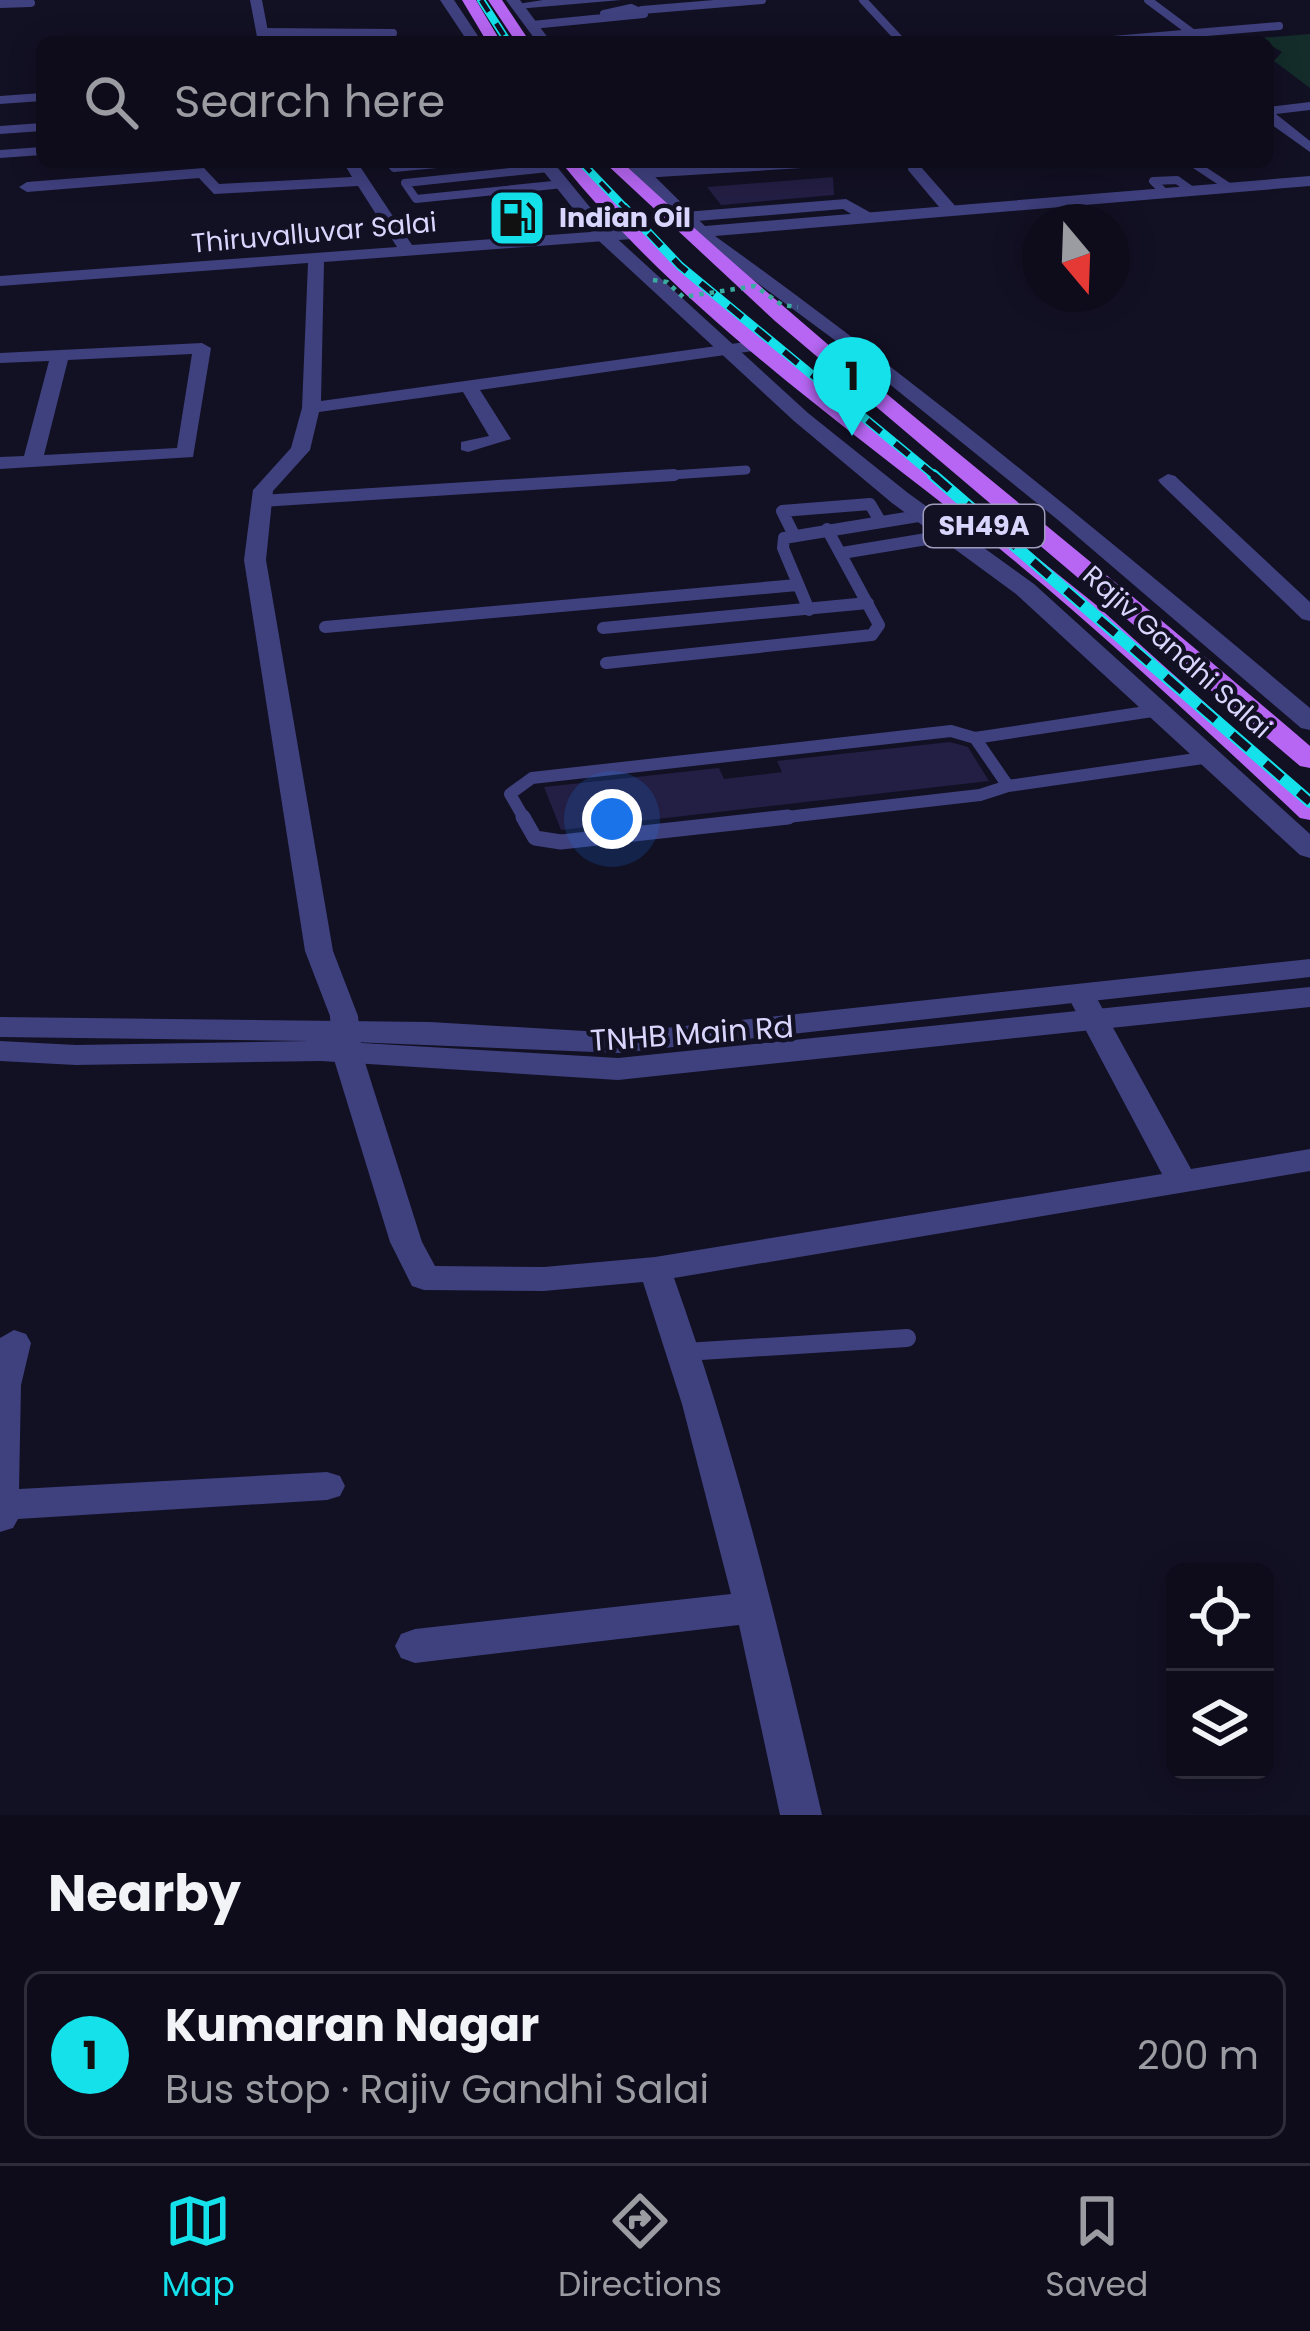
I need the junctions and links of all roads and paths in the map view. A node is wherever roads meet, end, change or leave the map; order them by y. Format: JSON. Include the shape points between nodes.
{"nodes":[{"id":1,"x":256,"y":0,"type":"edge"},
{"id":2,"x":447,"y":0,"type":"edge"},
{"id":3,"x":469,"y":0,"type":"edge"},
{"id":4,"x":495,"y":0,"type":"edge"},
{"id":5,"x":615,"y":0,"type":"edge"},
{"id":6,"x":762,"y":0,"type":"edge"},
{"id":7,"x":863,"y":0,"type":"edge"},
{"id":8,"x":1148,"y":0,"type":"edge"},
{"id":9,"x":31,"y":3,"type":"edge"},
{"id":10,"x":514,"y":3,"type":"edge"},
{"id":11,"x":0,"y":4,"type":"edge"},
{"id":12,"x":532,"y":25,"type":"junction"},
{"id":13,"x":1279,"y":26,"type":"dead end"},
{"id":14,"x":393,"y":33,"type":"dead end"},
{"id":15,"x":1195,"y":35,"type":"junction"},
{"id":16,"x":262,"y":36,"type":"edge"},
{"id":17,"x":295,"y":36,"type":"edge"},
{"id":18,"x":471,"y":36,"type":"edge"},
{"id":19,"x":490,"y":36,"type":"edge"},
{"id":20,"x":520,"y":36,"type":"edge"},
{"id":21,"x":540,"y":36,"type":"edge"},
{"id":22,"x":896,"y":36,"type":"edge"},
{"id":23,"x":1180,"y":36,"type":"edge"},
{"id":24,"x":36,"y":97,"type":"edge"},
{"id":25,"x":0,"y":100,"type":"edge"},
{"id":26,"x":1310,"y":106,"type":"edge"},
{"id":27,"x":1274,"y":112,"type":"edge"},
{"id":28,"x":1274,"y":118,"type":"edge"},
{"id":29,"x":36,"y":127,"type":"edge"},
{"id":30,"x":0,"y":130,"type":"edge"},
{"id":31,"x":1305,"y":141,"type":"edge"},
{"id":32,"x":36,"y":151,"type":"edge"},
{"id":33,"x":0,"y":154,"type":"edge"},
{"id":34,"x":354,"y":168,"type":"edge"},
{"id":35,"x":639,"y":168,"type":"edge"},
{"id":36,"x":915,"y":168,"type":"edge"},
{"id":37,"x":1200,"y":168,"type":"edge"},
{"id":38,"x":556,"y":169,"type":"edge"},
{"id":39,"x":520,"y":171,"type":"junction"},
{"id":40,"x":364,"y":181,"type":"junction"},
{"id":41,"x":1310,"y":184,"type":"edge"},
{"id":42,"x":26,"y":187,"type":"dead end"},
{"id":43,"x":533,"y":188,"type":"junction"},
{"id":44,"x":1229,"y":188,"type":"junction"},
{"id":45,"x":951,"y":211,"type":"junction"},
{"id":46,"x":695,"y":233,"type":"junction"},
{"id":47,"x":632,"y":234,"type":"junction"},
{"id":48,"x":605,"y":237,"type":"junction"},
{"id":49,"x":409,"y":253,"type":"junction"},
{"id":50,"x":316,"y":261,"type":"junction"},
{"id":51,"x":653,"y":280,"type":"junction"},
{"id":52,"x":0,"y":281,"type":"edge"},
{"id":53,"x":799,"y":307,"type":"junction"},
{"id":54,"x":760,"y":346,"type":"junction"},
{"id":55,"x":730,"y":350,"type":"junction"},
{"id":56,"x":60,"y":355,"type":"junction"},
{"id":57,"x":0,"y":358,"type":"edge"},
{"id":58,"x":467,"y":386,"type":"junction"},
{"id":59,"x":311,"y":408,"type":"junction"},
{"id":60,"x":467,"y":446,"type":"dead end"},
{"id":61,"x":32,"y":462,"type":"junction"},
{"id":62,"x":0,"y":464,"type":"edge"},
{"id":63,"x":746,"y":470,"type":"dead end"},
{"id":64,"x":1168,"y":480,"type":"dead end"},
{"id":65,"x":261,"y":501,"type":"junction"},
{"id":66,"x":961,"y":509,"type":"junction"},
{"id":67,"x":923,"y":514,"type":"junction"},
{"id":68,"x":880,"y":520,"type":"junction"},
{"id":69,"x":826,"y":529,"type":"junction"},
{"id":70,"x":794,"y":533,"type":"junction"},
{"id":71,"x":951,"y":536,"type":"junction"},
{"id":72,"x":842,"y":554,"type":"junction"},
{"id":73,"x":797,"y":585,"type":"junction"},
{"id":74,"x":1115,"y":592,"type":"junction"},
{"id":75,"x":1076,"y":601,"type":"junction"},
{"id":76,"x":868,"y":604,"type":"junction"},
{"id":77,"x":809,"y":610,"type":"junction"},
{"id":78,"x":1310,"y":614,"type":"edge"},
{"id":79,"x":325,"y":627,"type":"dead end"},
{"id":80,"x":603,"y":628,"type":"dead end"},
{"id":81,"x":606,"y":663,"type":"dead end"},
{"id":82,"x":1159,"y":710,"type":"junction"},
{"id":83,"x":1310,"y":722,"type":"edge"},
{"id":84,"x":974,"y":738,"type":"junction"},
{"id":85,"x":1210,"y":757,"type":"junction"},
{"id":86,"x":1310,"y":760,"type":"edge"},
{"id":87,"x":1009,"y":786,"type":"junction"},
{"id":88,"x":1310,"y":812,"type":"edge"},
{"id":89,"x":1310,"y":850,"type":"edge"},
{"id":90,"x":1310,"y":968,"type":"edge"},
{"id":91,"x":1310,"y":997,"type":"edge"},
{"id":92,"x":1087,"y":1007,"type":"junction"},
{"id":93,"x":0,"y":1027,"type":"edge"},
{"id":94,"x":347,"y":1041,"type":"junction"},
{"id":95,"x":0,"y":1051,"type":"edge"},
{"id":96,"x":1310,"y":1160,"type":"edge"},
{"id":97,"x":1180,"y":1180,"type":"junction"},
{"id":98,"x":655,"y":1269,"type":"junction"},
{"id":99,"x":907,"y":1338,"type":"dead end"},
{"id":100,"x":14,"y":1343,"type":"dead end"},
{"id":101,"x":685,"y":1352,"type":"junction"},
{"id":102,"x":327,"y":1486,"type":"dead end"},
{"id":103,"x":1,"y":1505,"type":"edge"},
{"id":104,"x":0,"y":1517,"type":"edge"},
{"id":105,"x":756,"y":1607,"type":"junction"},
{"id":106,"x":415,"y":1646,"type":"dead end"},
{"id":107,"x":801,"y":1815,"type":"edge"}],
"edges":[{"from":1,"to":16,"type":"street"},
{"from":2,"to":18,"type":"street"},
{"from":3,"to":19,"type":"main road"},
{"from":4,"to":20,"type":"main road"},
{"from":5,"to":10,"type":"street"},
{"from":6,"to":12,"type":"lane","via":[[607,10],[610,17]]},
{"from":7,"to":22,"type":"lane"},
{"from":8,"to":15,"type":"lane"},
{"from":9,"to":11,"type":"lane"},
{"from":10,"to":12,"type":"street"},
{"from":12,"to":21,"type":"street"},
{"from":13,"to":15,"type":"lane"},
{"from":14,"to":17,"type":"lane"},
{"from":15,"to":23,"type":"lane"},
{"from":24,"to":25,"type":"street"},
{"from":26,"to":27,"type":"street"},
{"from":28,"to":31,"type":"street"},
{"from":29,"to":30,"type":"street"},
{"from":32,"to":33,"type":"street"},
{"from":34,"to":40,"type":"street"},
{"from":35,"to":46,"type":"street"},
{"from":36,"to":45,"type":"street"},
{"from":37,"to":44,"type":"lane"},
{"from":38,"to":39,"type":"lane"},
{"from":38,"to":43,"type":"lane"},
{"from":38,"to":47,"type":"main road","name":"Rajiv Gandhi Salai","number":"SH49A"},
{"from":38,"to":48,"type":"street"},
{"from":39,"to":43,"type":"lane"},
{"from":39,"to":43,"type":"lane","via":[[405,183],[416,199]]},
{"from":40,"to":42,"type":"street","via":[[214,193],[204,173]]},
{"from":40,"to":49,"type":"street"},
{"from":41,"to":44,"type":"street"},
{"from":41,"to":46,"type":"street"},
{"from":44,"to":45,"type":"street"},
{"from":45,"to":46,"type":"street"},
{"from":46,"to":53,"type":"street"},
{"from":46,"to":74,"type":"main road","name":"Rajiv Gandhi Salai","number":"SH49A","via":[[746,291]]},
{"from":47,"to":48,"type":"street","name":"Thiruvalluvar Salai"},
{"from":47,"to":54,"type":"main road","name":"Rajiv Gandhi Salai","number":"SH49A"},
{"from":48,"to":49,"type":"street","name":"Thiruvalluvar Salai"},
{"from":48,"to":51,"type":"street"},
{"from":49,"to":50,"type":"street","name":"Thiruvalluvar Salai"},
{"from":50,"to":52,"type":"street","name":"Thiruvalluvar Salai"},
{"from":50,"to":59,"type":"street"},
{"from":51,"to":53,"type":"path","bridge":true,"via":[[683,297],[755,286]]},
{"from":51,"to":55,"type":"street"},
{"from":53,"to":83,"type":"street","via":[[1066,514]]},
{"from":54,"to":55,"type":"street"},
{"from":54,"to":66,"type":"main road","name":"Rajiv Gandhi Salai","number":"SH49A"},
{"from":55,"to":58,"type":"street"},
{"from":55,"to":67,"type":"street"},
{"from":56,"to":57,"type":"street"},
{"from":56,"to":61,"type":"street"},
{"from":56,"to":61,"type":"street","via":[[202,348],[186,453]]},
{"from":58,"to":59,"type":"street"},
{"from":58,"to":60,"type":"street","via":[[501,439]]},
{"from":59,"to":65,"type":"street","via":[[300,450],[266,483]]},
{"from":61,"to":62,"type":"street"},
{"from":63,"to":65,"type":"lane"},
{"from":64,"to":78,"type":"street"},
{"from":65,"to":94,"type":"street","via":[[255,560],[264,631],[319,951]]},
{"from":66,"to":67,"type":"lane"},
{"from":66,"to":75,"type":"main road","name":"Rajiv Gandhi Salai","number":"SH49A"},
{"from":67,"to":68,"type":"lane"},
{"from":67,"to":71,"type":"street"},
{"from":68,"to":69,"type":"lane"},
{"from":68,"to":70,"type":"lane","via":[[870,504],[782,512]]},
{"from":69,"to":70,"type":"lane"},
{"from":69,"to":72,"type":"lane"},
{"from":70,"to":73,"type":"lane","via":[[782,542]]},
{"from":71,"to":72,"type":"lane"},
{"from":71,"to":82,"type":"street","via":[[1024,589]]},
{"from":72,"to":76,"type":"lane"},
{"from":73,"to":77,"type":"lane"},
{"from":73,"to":79,"type":"lane"},
{"from":74,"to":75,"type":"main road"},
{"from":74,"to":86,"type":"main road","name":"Rajiv Gandhi Salai","number":"SH49A"},
{"from":75,"to":88,"type":"main road","name":"Rajiv Gandhi Salai","number":"SH49A"},
{"from":76,"to":77,"type":"lane"},
{"from":76,"to":81,"type":"lane","via":[[879,625],[872,635]]},
{"from":77,"to":80,"type":"lane"},
{"from":82,"to":84,"type":"lane"},
{"from":82,"to":85,"type":"street"},
{"from":84,"to":87,"type":"lane"},
{"from":84,"to":87,"type":"lane","via":[[951,731],[532,778],[510,794],[535,838],[561,842]]},
{"from":85,"to":87,"type":"lane"},
{"from":85,"to":89,"type":"street"},
{"from":90,"to":92,"type":"street","name":"TNHB Main Rd"},
{"from":91,"to":92,"type":"street","name":"TNHB Main Rd"},
{"from":92,"to":94,"type":"street","name":"TNHB Main Rd","via":[[618,1070]]},
{"from":92,"to":97,"type":"street"},
{"from":93,"to":94,"type":"street","name":"TNHB Main Rd"},
{"from":94,"to":95,"type":"street","name":"TNHB Main Rd"},
{"from":94,"to":98,"type":"street","via":[[424,1278]]},
{"from":96,"to":97,"type":"street"},
{"from":97,"to":98,"type":"street"},
{"from":98,"to":101,"type":"street"},
{"from":99,"to":101,"type":"lane"},
{"from":100,"to":103,"type":"street","via":[[4,1385]]},
{"from":101,"to":105,"type":"street"},
{"from":102,"to":103,"type":"street"},
{"from":103,"to":104,"type":"street"},
{"from":105,"to":106,"type":"street"},
{"from":105,"to":107,"type":"street"}]}
